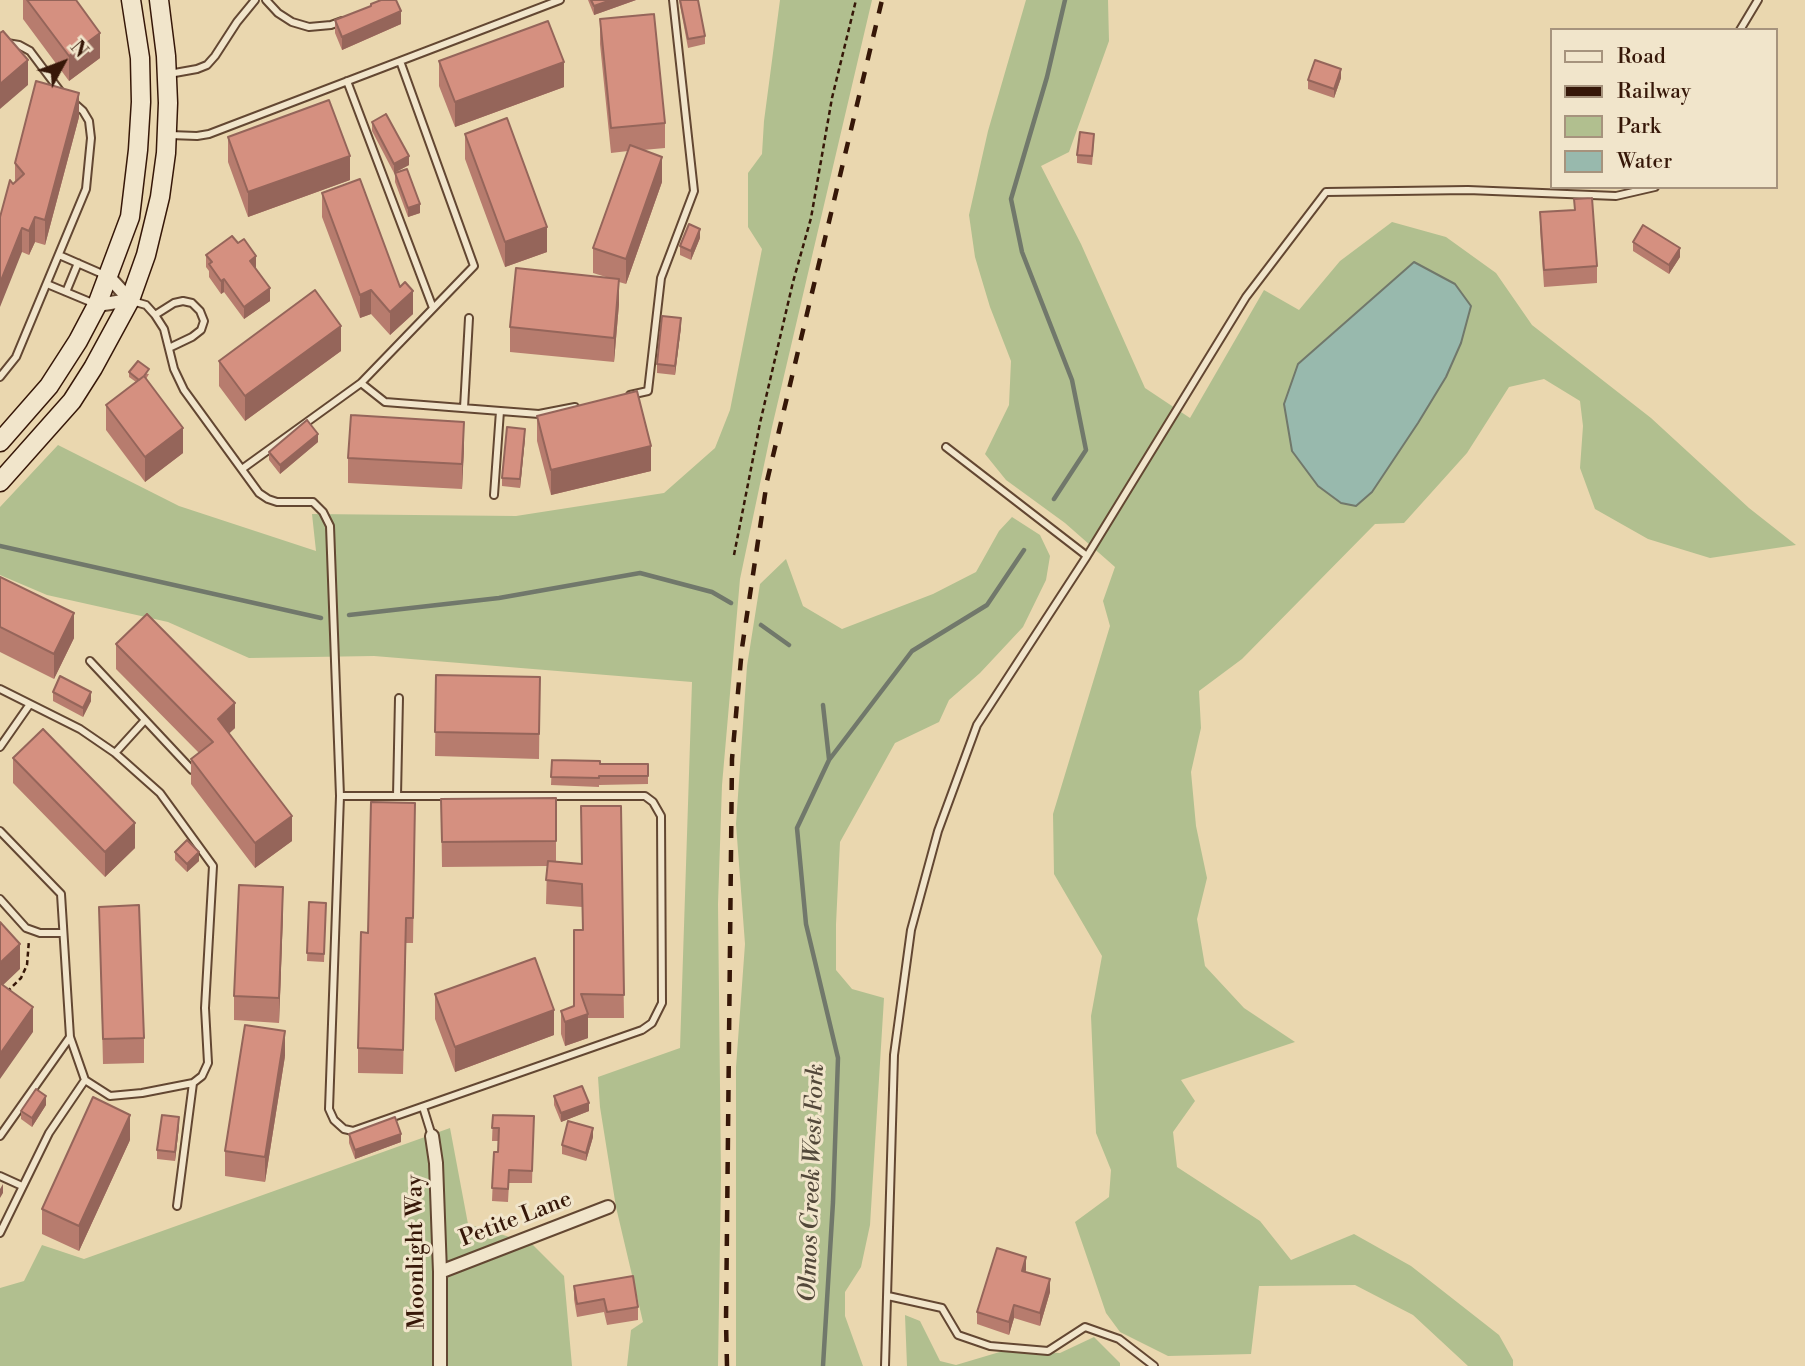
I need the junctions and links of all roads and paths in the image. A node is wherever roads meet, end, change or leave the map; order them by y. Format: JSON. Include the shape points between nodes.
{"nodes":[{"id":1,"x":131,"y":0,"type":"edge"},
{"id":2,"x":159,"y":0,"type":"edge"},
{"id":3,"x":256,"y":0,"type":"edge"},
{"id":4,"x":266,"y":0,"type":"edge"},
{"id":5,"x":560,"y":0,"type":"edge"},
{"id":6,"x":673,"y":0,"type":"edge"},
{"id":7,"x":856,"y":0,"type":"edge"},
{"id":8,"x":1758,"y":0,"type":"edge"},
{"id":9,"x":344,"y":20,"type":"edge"},
{"id":10,"x":1741,"y":28,"type":"edge"},
{"id":11,"x":0,"y":46,"type":"edge"},
{"id":12,"x":400,"y":61,"type":"junction"},
{"id":13,"x":167,"y":74,"type":"junction"},
{"id":14,"x":347,"y":81,"type":"junction"},
{"id":15,"x":167,"y":135,"type":"junction"},
{"id":16,"x":1646,"y":189,"type":"edge"},
{"id":17,"x":59,"y":255,"type":"junction"},
{"id":18,"x":78,"y":263,"type":"junction"},
{"id":19,"x":108,"y":276,"type":"junction"},
{"id":20,"x":47,"y":284,"type":"junction"},
{"id":21,"x":66,"y":292,"type":"junction"},
{"id":22,"x":130,"y":300,"type":"junction"},
{"id":23,"x":97,"y":305,"type":"junction"},
{"id":24,"x":433,"y":308,"type":"junction"},
{"id":25,"x":155,"y":315,"type":"junction"},
{"id":26,"x":469,"y":317,"type":"dead end"},
{"id":27,"x":169,"y":348,"type":"junction"},
{"id":28,"x":0,"y":377,"type":"edge"},
{"id":29,"x":361,"y":383,"type":"junction"},
{"id":30,"x":621,"y":397,"type":"edge"},
{"id":31,"x":580,"y":405,"type":"edge"},
{"id":32,"x":464,"y":408,"type":"junction"},
{"id":33,"x":500,"y":411,"type":"junction"},
{"id":34,"x":0,"y":442,"type":"edge"},
{"id":35,"x":946,"y":447,"type":"dead end"},
{"id":36,"x":242,"y":469,"type":"junction"},
{"id":37,"x":0,"y":482,"type":"edge"},
{"id":38,"x":494,"y":495,"type":"dead end"},
{"id":39,"x":734,"y":555,"type":"dead end"},
{"id":40,"x":1087,"y":556,"type":"junction"},
{"id":41,"x":90,"y":661,"type":"dead end"},
{"id":42,"x":0,"y":689,"type":"edge"},
{"id":43,"x":399,"y":698,"type":"dead end"},
{"id":44,"x":30,"y":704,"type":"junction"},
{"id":45,"x":145,"y":720,"type":"junction"},
{"id":46,"x":0,"y":747,"type":"edge"},
{"id":47,"x":116,"y":753,"type":"junction"},
{"id":48,"x":192,"y":770,"type":"edge"},
{"id":49,"x":340,"y":796,"type":"junction"},
{"id":50,"x":397,"y":796,"type":"junction"},
{"id":51,"x":0,"y":831,"type":"edge"},
{"id":52,"x":0,"y":899,"type":"edge"},
{"id":53,"x":30,"y":929,"type":"junction"},
{"id":54,"x":63,"y":933,"type":"junction"},
{"id":55,"x":0,"y":998,"type":"edge"},
{"id":56,"x":70,"y":1037,"type":"junction"},
{"id":57,"x":85,"y":1080,"type":"junction"},
{"id":58,"x":193,"y":1083,"type":"junction"},
{"id":59,"x":423,"y":1107,"type":"junction"},
{"id":60,"x":0,"y":1136,"type":"edge"},
{"id":61,"x":432,"y":1136,"type":"joint"},
{"id":62,"x":0,"y":1176,"type":"edge"},
{"id":63,"x":22,"y":1186,"type":"junction"},
{"id":64,"x":177,"y":1206,"type":"dead end"},
{"id":65,"x":608,"y":1207,"type":"dead end"},
{"id":66,"x":0,"y":1233,"type":"edge"},
{"id":67,"x":440,"y":1272,"type":"junction"},
{"id":68,"x":888,"y":1296,"type":"junction"},
{"id":69,"x":440,"y":1366,"type":"edge"},
{"id":70,"x":885,"y":1366,"type":"edge"},
{"id":71,"x":1154,"y":1366,"type":"edge"}],
"edges":[{"from":1,"to":19,"type":"main road","via":[[140,58],[138,150],[130,217]]},
{"from":2,"to":13,"type":"main road"},
{"from":3,"to":13,"type":"lane","via":[[206,65]]},
{"from":4,"to":9,"type":"lane","via":[[292,22],[309,27]]},
{"from":5,"to":12,"type":"lane"},
{"from":6,"to":30,"type":"lane","via":[[694,191],[661,278],[648,391]]},
{"from":7,"to":39,"type":"path"},
{"from":8,"to":10,"type":"lane"},
{"from":11,"to":17,"type":"lane","via":[[19,45],[30,51],[89,121],[86,189]]},
{"from":12,"to":14,"type":"lane"},
{"from":12,"to":24,"type":"lane","via":[[474,266]]},
{"from":13,"to":15,"type":"main road"},
{"from":14,"to":15,"type":"lane","via":[[209,134]]},
{"from":14,"to":24,"type":"lane"},
{"from":15,"to":22,"type":"main road","via":[[160,197]]},
{"from":16,"to":40,"type":"lane","via":[[1616,196],[1468,190],[1326,192],[1246,297]]},
{"from":17,"to":18,"type":"lane"},
{"from":17,"to":20,"type":"lane"},
{"from":18,"to":19,"type":"lane"},
{"from":18,"to":21,"type":"lane"},
{"from":19,"to":22,"type":"street"},
{"from":19,"to":23,"type":"main road"},
{"from":20,"to":21,"type":"lane"},
{"from":20,"to":28,"type":"lane","via":[[16,357]]},
{"from":21,"to":23,"type":"lane"},
{"from":22,"to":23,"type":"street"},
{"from":22,"to":25,"type":"lane","via":[[146,305]]},
{"from":22,"to":37,"type":"main road","via":[[72,401]]},
{"from":23,"to":34,"type":"main road","via":[[49,386]]},
{"from":24,"to":29,"type":"lane"},
{"from":25,"to":27,"type":"lane"},
{"from":25,"to":27,"type":"lane","via":[[183,301],[200,311],[201,330]]},
{"from":26,"to":32,"type":"lane"},
{"from":27,"to":36,"type":"lane","via":[[184,390]]},
{"from":29,"to":32,"type":"lane","via":[[385,402]]},
{"from":29,"to":36,"type":"lane"},
{"from":31,"to":33,"type":"lane","via":[[539,414]]},
{"from":32,"to":33,"type":"lane"},
{"from":33,"to":38,"type":"lane"},
{"from":35,"to":40,"type":"lane"},
{"from":36,"to":49,"type":"lane","via":[[268,499],[313,502],[330,526]]},
{"from":40,"to":68,"type":"lane","via":[[977,726],[938,831],[911,930],[894,1055]]},
{"from":41,"to":45,"type":"lane"},
{"from":42,"to":44,"type":"lane"},
{"from":43,"to":50,"type":"lane"},
{"from":44,"to":46,"type":"lane"},
{"from":44,"to":47,"type":"lane"},
{"from":45,"to":47,"type":"lane"},
{"from":45,"to":48,"type":"lane"},
{"from":47,"to":58,"type":"lane","via":[[160,793],[213,866],[205,1008],[208,1063]]},
{"from":49,"to":50,"type":"lane"},
{"from":49,"to":59,"type":"lane","via":[[329,1109],[334,1120],[353,1131]]},
{"from":50,"to":59,"type":"lane","via":[[645,796],[660,816],[662,1003],[652,1023]]},
{"from":51,"to":54,"type":"lane","via":[[61,894]]},
{"from":52,"to":53,"type":"lane"},
{"from":53,"to":54,"type":"lane"},
{"from":53,"to":55,"type":"path","via":[[27,965],[14,987]]},
{"from":54,"to":56,"type":"lane"},
{"from":56,"to":57,"type":"lane"},
{"from":56,"to":60,"type":"lane"},
{"from":57,"to":58,"type":"lane","via":[[110,1096]]},
{"from":57,"to":63,"type":"lane","via":[[49,1133]]},
{"from":58,"to":64,"type":"lane"},
{"from":59,"to":61,"type":"lane"},
{"from":61,"to":67,"type":"street","name":"Moonlight Way"},
{"from":62,"to":63,"type":"lane"},
{"from":63,"to":66,"type":"lane"},
{"from":65,"to":67,"type":"street","name":"Petite Lane"},
{"from":67,"to":69,"type":"street","name":"Moonlight Way"},
{"from":68,"to":70,"type":"lane"},
{"from":68,"to":71,"type":"lane","via":[[942,1308],[958,1335],[990,1346],[1048,1351],[1085,1327],[1119,1339]]}]}
